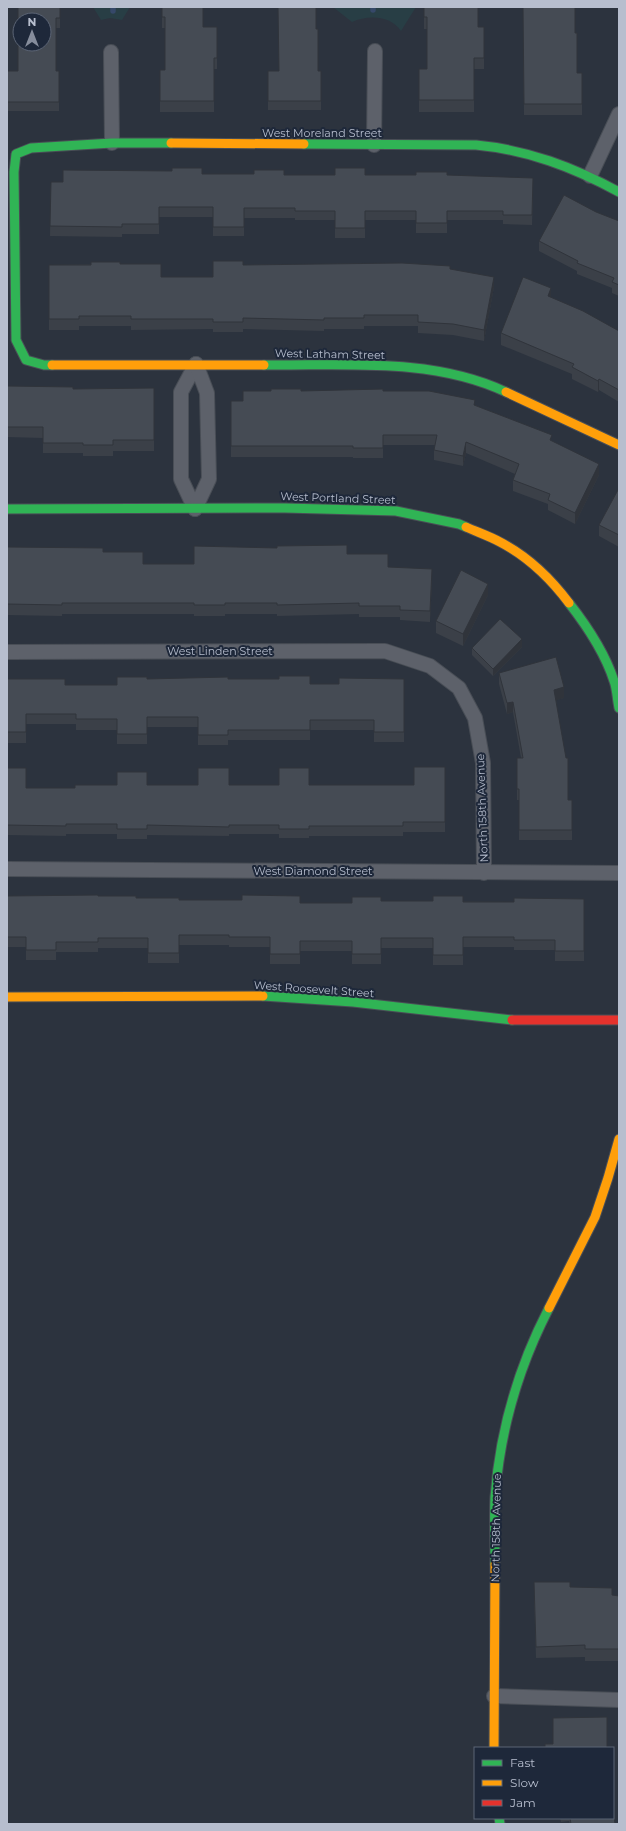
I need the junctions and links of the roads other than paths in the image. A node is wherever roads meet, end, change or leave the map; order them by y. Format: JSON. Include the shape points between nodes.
{"nodes":[{"id":1,"x":374,"y":51,"type":"dead end"},
{"id":2,"x":111,"y":52,"type":"dead end"},
{"id":3,"x":619,"y":114,"type":"edge"},
{"id":4,"x":112,"y":143,"type":"junction"},
{"id":5,"x":374,"y":145,"type":"junction"},
{"id":6,"x":590,"y":176,"type":"junction"},
{"id":7,"x":619,"y":192,"type":"edge"},
{"id":8,"x":26,"y":360,"type":"joint"},
{"id":9,"x":196,"y":364,"type":"junction"},
{"id":10,"x":619,"y":446,"type":"edge"},
{"id":11,"x":7,"y":509,"type":"edge"},
{"id":12,"x":195,"y":509,"type":"junction"},
{"id":13,"x":7,"y":652,"type":"edge"},
{"id":14,"x":430,"y":666,"type":"joint"},
{"id":15,"x":619,"y":708,"type":"edge"},
{"id":16,"x":7,"y":869,"type":"edge"},
{"id":17,"x":484,"y":873,"type":"junction"},
{"id":18,"x":619,"y":873,"type":"edge"},
{"id":19,"x":7,"y":997,"type":"edge"},
{"id":20,"x":619,"y":1020,"type":"edge"},
{"id":21,"x":619,"y":1139,"type":"edge"},
{"id":22,"x":494,"y":1696,"type":"junction"},
{"id":23,"x":619,"y":1700,"type":"edge"},
{"id":24,"x":494,"y":1747,"type":"edge"}],
"edges":[{"from":1,"to":5,"type":"street"},
{"from":2,"to":4,"type":"street"},
{"from":3,"to":6,"type":"street"},
{"from":4,"to":5,"type":"street","name":"West Moreland Street"},
{"from":4,"to":8,"type":"street","name":"West Moreland Street","via":[[31,148],[16,154],[16,340]]},
{"from":5,"to":6,"type":"street","name":"West Moreland Street","via":[[504,146],[535,154]]},
{"from":6,"to":7,"type":"street","name":"West Moreland Street"},
{"from":8,"to":9,"type":"street","name":"West Latham Street","via":[[44,365]]},
{"from":9,"to":10,"type":"street","name":"West Latham Street","via":[[413,367],[449,373],[497,388]]},
{"from":9,"to":12,"type":"street","via":[[207,393],[209,479]]},
{"from":9,"to":12,"type":"street","via":[[181,392],[181,479]]},
{"from":11,"to":12,"type":"street","name":"West Portland Street"},
{"from":12,"to":15,"type":"street","name":"West Portland Street","via":[[396,511],[459,524],[501,542],[531,563],[556,586],[583,621],[606,660],[614,681]]},
{"from":13,"to":14,"type":"street","name":"West Linden Street","via":[[385,651]]},
{"from":14,"to":17,"type":"street","name":"North 158th Avenue","via":[[459,688],[475,718],[482,763]]},
{"from":16,"to":17,"type":"street","name":"West Diamond Street"},
{"from":17,"to":18,"type":"street","name":"West Diamond Street"},
{"from":19,"to":20,"type":"street","name":"West Roosevelt Street","via":[[270,996],[353,1002],[508,1020]]},
{"from":21,"to":22,"type":"street","name":"North 158th Avenue","via":[[595,1217],[529,1347],[509,1404],[495,1499]]},
{"from":22,"to":23,"type":"street"},
{"from":22,"to":24,"type":"street","name":"North 158th Avenue"}]}
